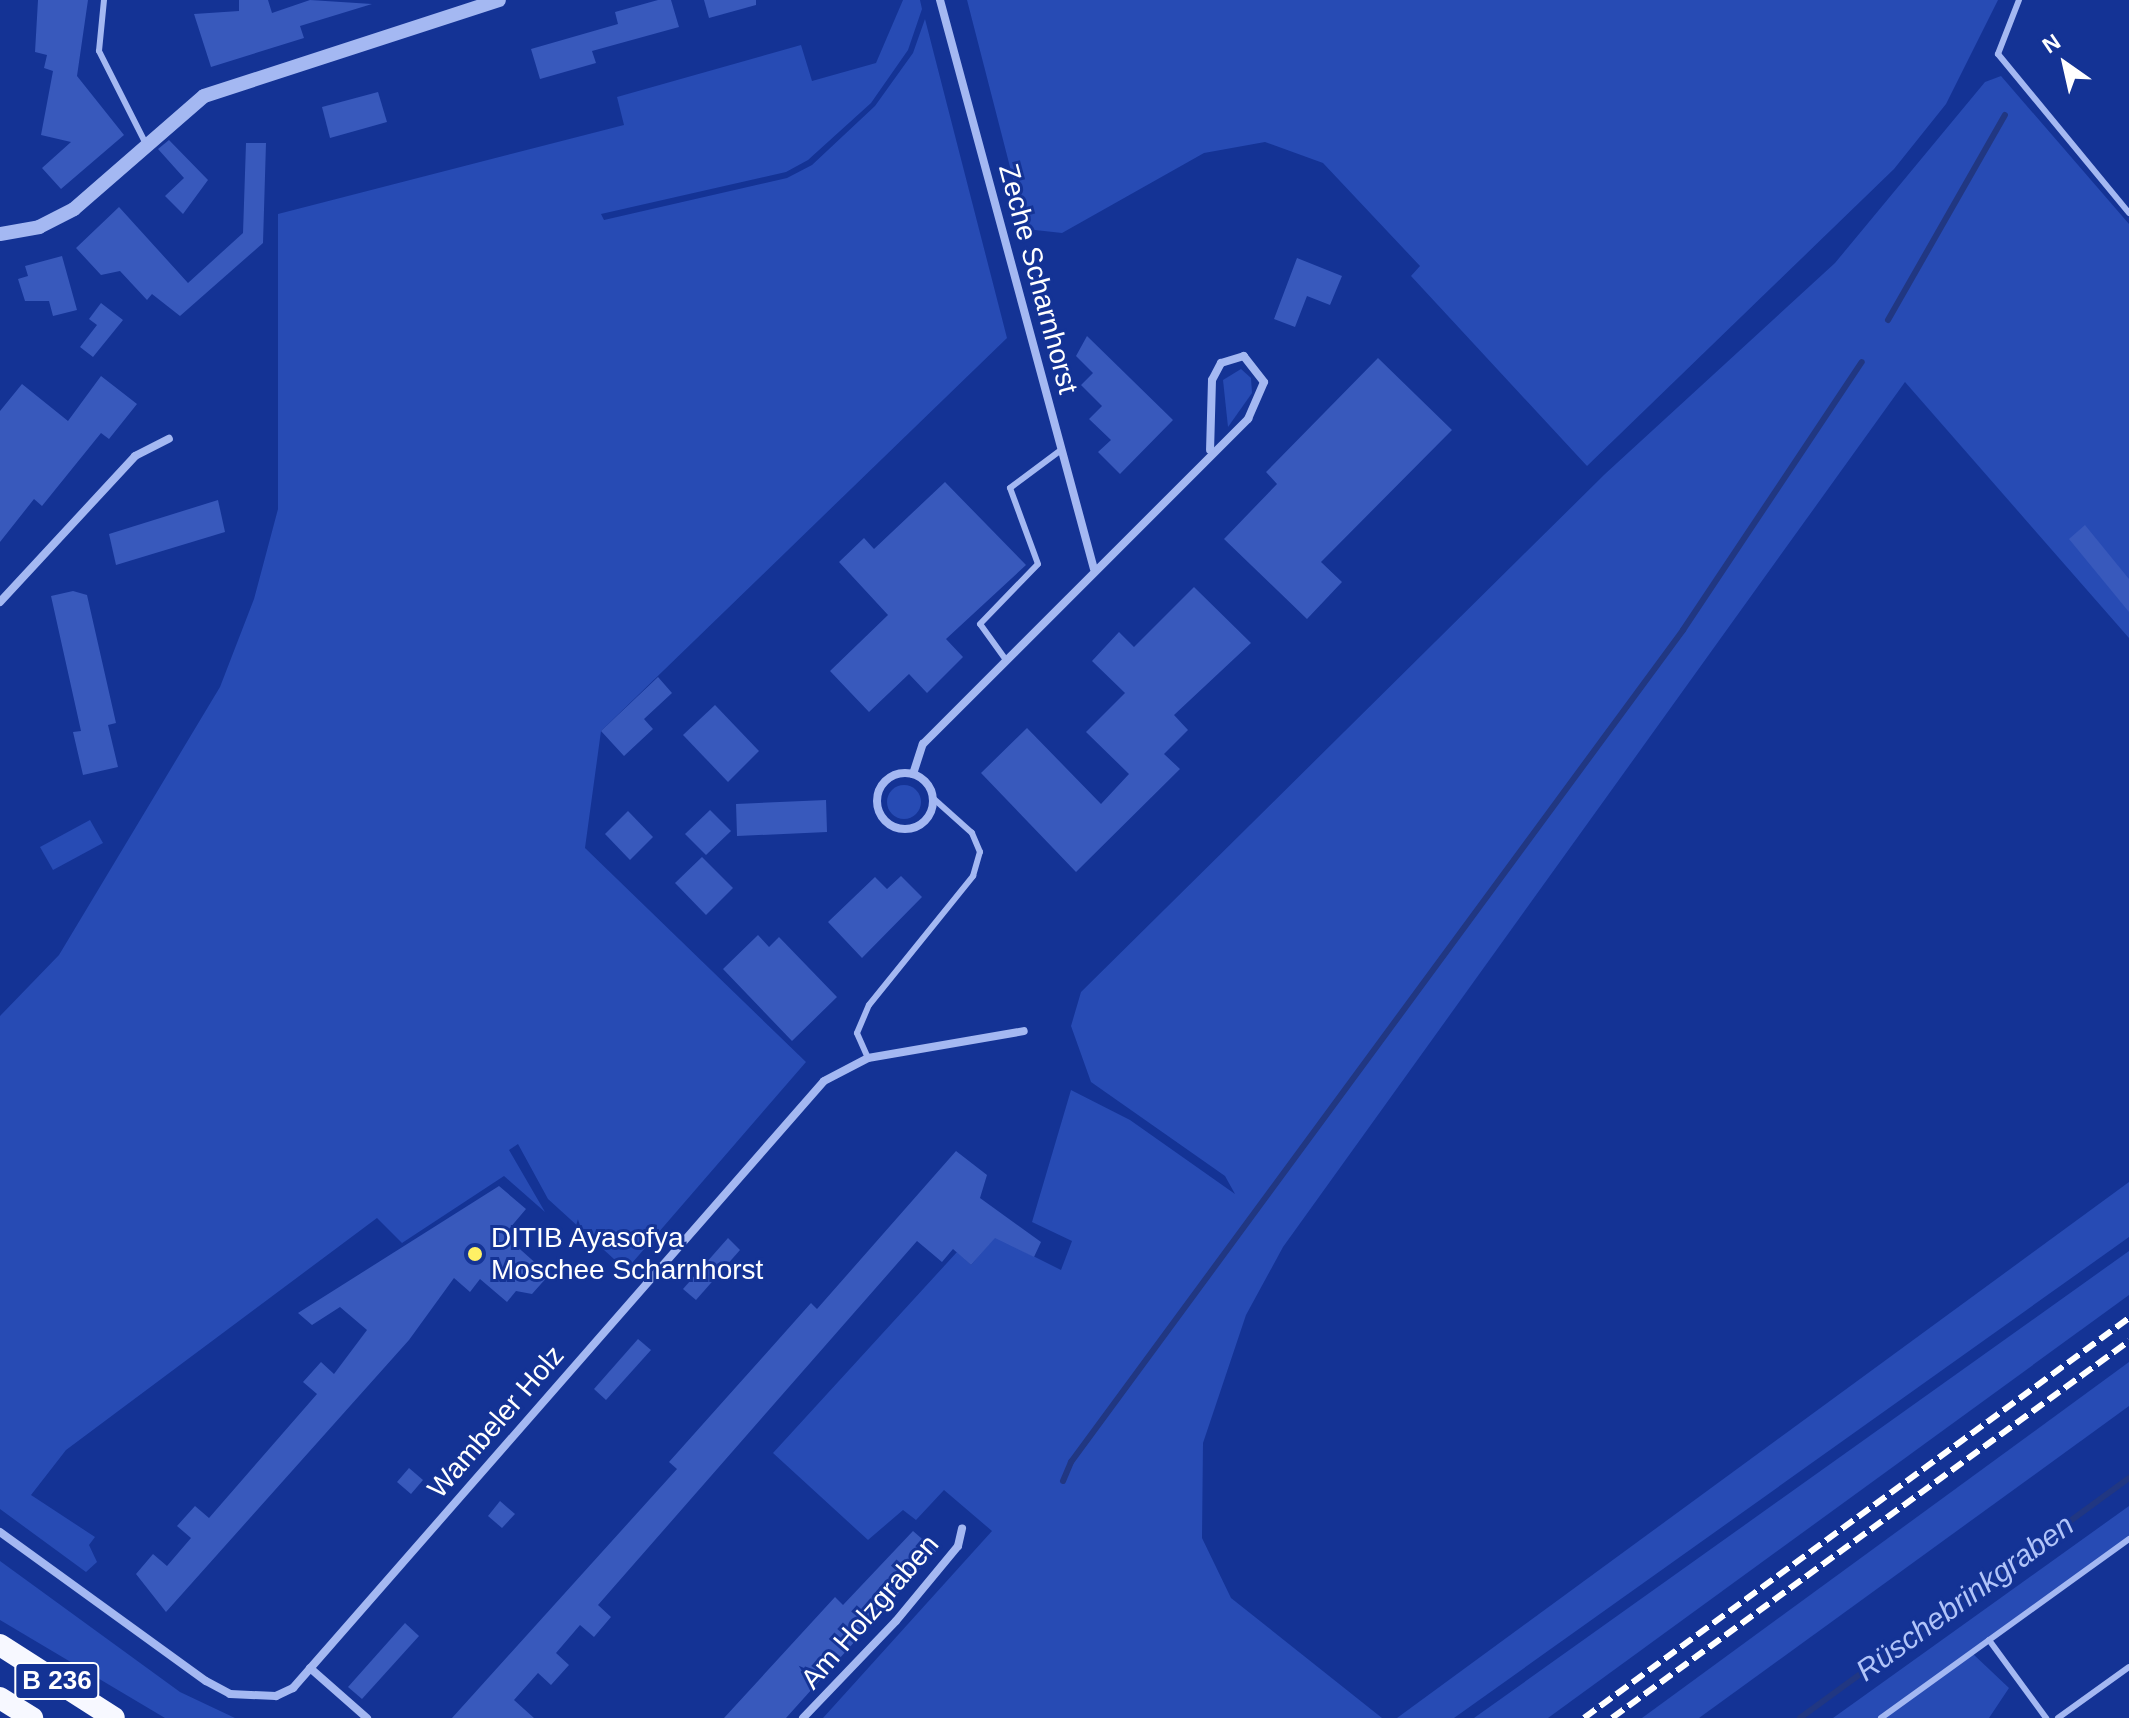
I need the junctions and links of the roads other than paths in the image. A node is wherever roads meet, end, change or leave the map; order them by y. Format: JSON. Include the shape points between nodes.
{"nodes":[{"id":1,"x":104,"y":0,"type":"edge"},
{"id":2,"x":499,"y":0,"type":"edge"},
{"id":3,"x":940,"y":0,"type":"edge"},
{"id":4,"x":2019,"y":0,"type":"edge"},
{"id":5,"x":145,"y":142,"type":"junction"},
{"id":6,"x":2129,"y":213,"type":"edge"},
{"id":7,"x":0,"y":234,"type":"edge"},
{"id":8,"x":169,"y":439,"type":"dead end"},
{"id":9,"x":1061,"y":450,"type":"junction"},
{"id":10,"x":1210,"y":450,"type":"junction"},
{"id":11,"x":1094,"y":569,"type":"junction"},
{"id":12,"x":0,"y":602,"type":"edge"},
{"id":13,"x":1006,"y":660,"type":"junction"},
{"id":14,"x":913,"y":774,"type":"junction"},
{"id":15,"x":934,"y":799,"type":"junction"},
{"id":16,"x":1024,"y":1031,"type":"dead end"},
{"id":17,"x":868,"y":1058,"type":"junction"},
{"id":18,"x":962,"y":1528,"type":"dead end"},
{"id":19,"x":0,"y":1532,"type":"edge"},
{"id":20,"x":2129,"y":1539,"type":"edge"},
{"id":21,"x":1989,"y":1640,"type":"junction"},
{"id":22,"x":0,"y":1645,"type":"edge"},
{"id":23,"x":2129,"y":1667,"type":"edge"},
{"id":24,"x":310,"y":1668,"type":"junction"},
{"id":25,"x":0,"y":1698,"type":"edge"},
{"id":26,"x":32,"y":1718,"type":"edge"},
{"id":27,"x":114,"y":1718,"type":"edge"},
{"id":28,"x":367,"y":1718,"type":"edge"},
{"id":29,"x":803,"y":1718,"type":"edge"},
{"id":30,"x":1881,"y":1718,"type":"edge"},
{"id":31,"x":2046,"y":1718,"type":"edge"},
{"id":32,"x":2058,"y":1718,"type":"edge"}],
"edges":[{"from":1,"to":5,"type":"lane","via":[[99,51]]},
{"from":2,"to":5,"type":"street","via":[[272,68],[204,96]]},
{"from":3,"to":9,"type":"street","name":"Zeche Scharnhorst"},
{"from":4,"to":6,"type":"lane","via":[[1998,54]]},
{"from":5,"to":7,"type":"street","via":[[74,209],[39,227]]},
{"from":8,"to":12,"type":"street","via":[[135,456]]},
{"from":9,"to":11,"type":"street","name":"Zeche Scharnhorst"},
{"from":9,"to":13,"type":"lane","via":[[1010,488],[1038,564],[980,624]]},
{"from":10,"to":10,"type":"street","via":[[1260,401],[1261,371],[1244,356],[1221,363],[1212,380]]},
{"from":10,"to":11,"type":"street"},
{"from":11,"to":13,"type":"street"},
{"from":13,"to":14,"type":"street","via":[[923,744]]},
{"from":14,"to":15,"type":"street"},
{"from":14,"to":15,"type":"street","via":[[894,775],[879,789],[883,819],[910,829],[927,818]]},
{"from":15,"to":17,"type":"lane","via":[[972,833],[980,852],[973,876],[869,1005],[857,1033]]},
{"from":16,"to":17,"type":"street","name":"Wambeler Holz"},
{"from":17,"to":24,"type":"street","name":"Wambeler Holz","via":[[824,1081]]},
{"from":18,"to":29,"type":"street","name":"Am Holzgraben","via":[[958,1546],[896,1621]]},
{"from":19,"to":24,"type":"street","name":"Wambeler Holz","via":[[230,1694],[276,1696]]},
{"from":20,"to":21,"type":"lane"},
{"from":21,"to":30,"type":"lane"},
{"from":21,"to":31,"type":"lane"},
{"from":22,"to":27,"type":"highway","number":"B 236"},
{"from":23,"to":32,"type":"lane"},
{"from":24,"to":28,"type":"street"},
{"from":25,"to":26,"type":"highway","number":"B 236"}]}
